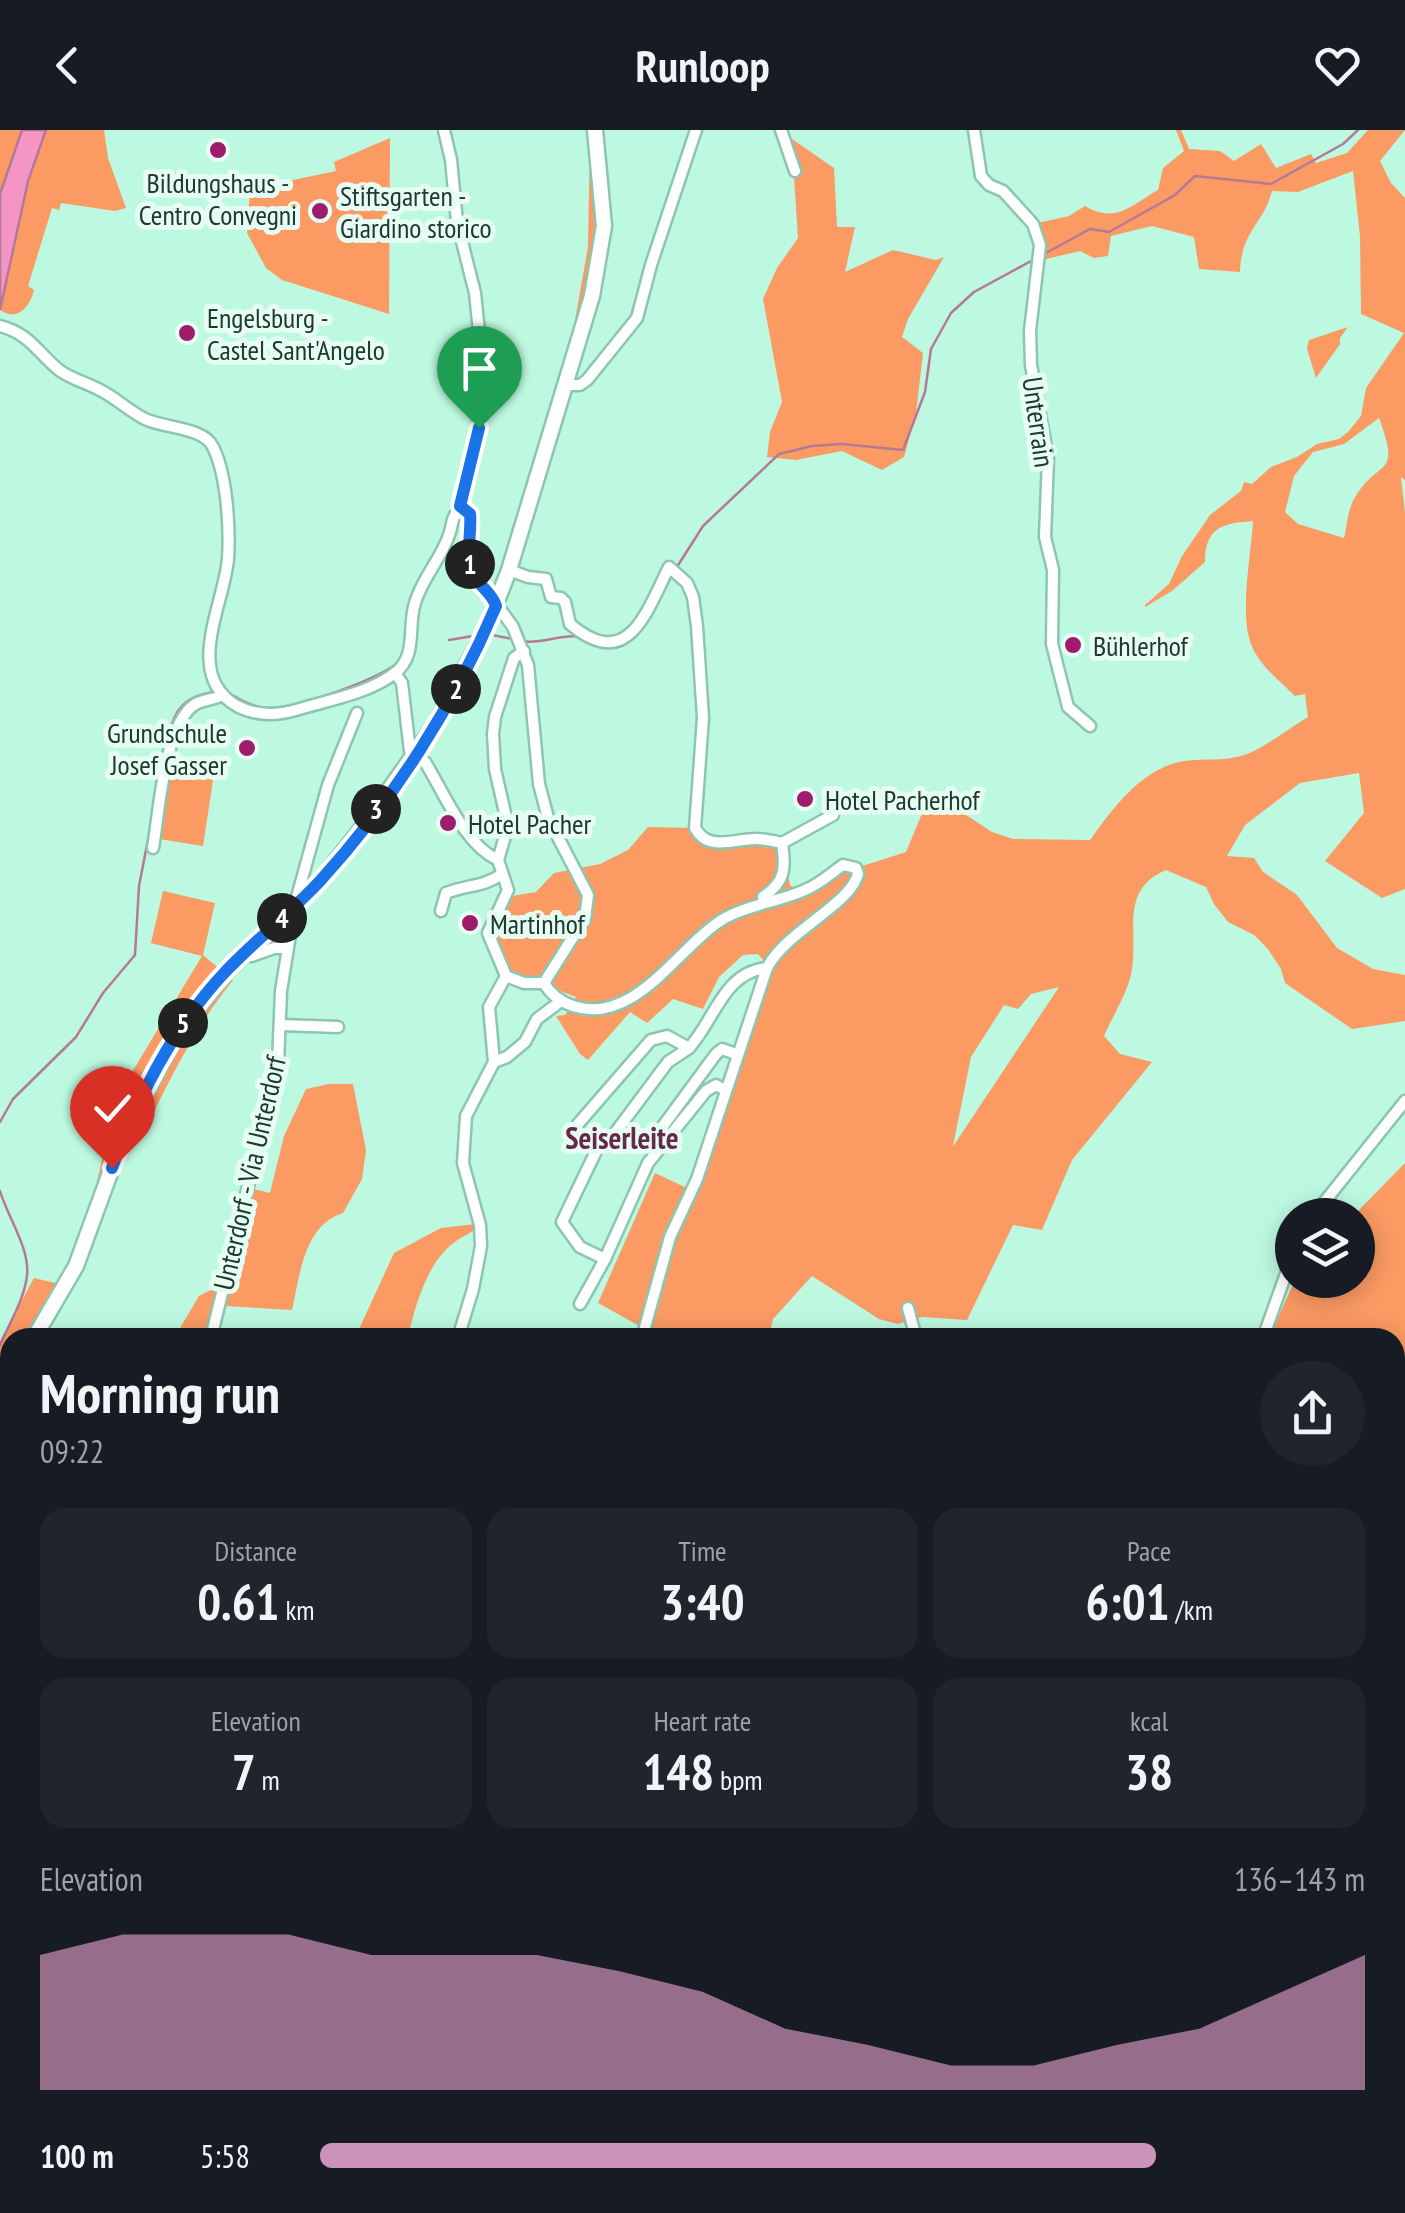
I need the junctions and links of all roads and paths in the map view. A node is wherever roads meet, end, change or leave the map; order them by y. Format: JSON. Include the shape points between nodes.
{"nodes":[{"id":1,"x":444,"y":130,"type":"edge"},
{"id":2,"x":595,"y":130,"type":"edge"},
{"id":3,"x":696,"y":130,"type":"edge"},
{"id":4,"x":781,"y":130,"type":"edge"},
{"id":5,"x":974,"y":130,"type":"edge"},
{"id":6,"x":796,"y":171,"type":"dead end"},
{"id":7,"x":0,"y":326,"type":"edge"},
{"id":8,"x":565,"y":385,"type":"junction"},
{"id":9,"x":461,"y":510,"type":"junction"},
{"id":10,"x":509,"y":570,"type":"junction"},
{"id":11,"x":496,"y":606,"type":"junction"},
{"id":12,"x":524,"y":650,"type":"junction"},
{"id":13,"x":395,"y":673,"type":"junction"},
{"id":14,"x":348,"y":694,"type":"junction"},
{"id":15,"x":223,"y":695,"type":"junction"},
{"id":16,"x":1090,"y":726,"type":"dead end"},
{"id":17,"x":410,"y":751,"type":"dead end"},
{"id":18,"x":425,"y":762,"type":"dead end"},
{"id":19,"x":833,"y":815,"type":"dead end"},
{"id":20,"x":782,"y":843,"type":"junction"},
{"id":21,"x":153,"y":848,"type":"dead end"},
{"id":22,"x":498,"y":860,"type":"junction"},
{"id":23,"x":502,"y":874,"type":"junction"},
{"id":24,"x":297,"y":897,"type":"dead end"},
{"id":25,"x":764,"y":902,"type":"junction"},
{"id":26,"x":440,"y":911,"type":"dead end"},
{"id":27,"x":292,"y":923,"type":"dead end"},
{"id":28,"x":286,"y":948,"type":"junction"},
{"id":29,"x":246,"y":952,"type":"junction"},
{"id":30,"x":767,"y":968,"type":"junction"},
{"id":31,"x":506,"y":976,"type":"junction"},
{"id":32,"x":544,"y":984,"type":"junction"},
{"id":33,"x":561,"y":1001,"type":"junction"},
{"id":34,"x":282,"y":1025,"type":"junction"},
{"id":35,"x":338,"y":1028,"type":"dead end"},
{"id":36,"x":688,"y":1048,"type":"junction"},
{"id":37,"x":736,"y":1054,"type":"junction"},
{"id":38,"x":494,"y":1062,"type":"junction"},
{"id":39,"x":725,"y":1090,"type":"junction"},
{"id":40,"x":1405,"y":1101,"type":"edge"},
{"id":41,"x":578,"y":1124,"type":"dead end"},
{"id":42,"x":612,"y":1136,"type":"dead end"},
{"id":43,"x":600,"y":1143,"type":"dead end"},
{"id":44,"x":649,"y":1144,"type":"dead end"},
{"id":45,"x":1328,"y":1198,"type":"edge"},
{"id":46,"x":605,"y":1260,"type":"junction"},
{"id":47,"x":1277,"y":1298,"type":"edge"},
{"id":48,"x":580,"y":1304,"type":"dead end"},
{"id":49,"x":908,"y":1308,"type":"dead end"},
{"id":50,"x":40,"y":1328,"type":"edge"},
{"id":51,"x":214,"y":1328,"type":"edge"},
{"id":52,"x":461,"y":1328,"type":"edge"},
{"id":53,"x":645,"y":1328,"type":"edge"},
{"id":54,"x":913,"y":1328,"type":"edge"},
{"id":55,"x":1266,"y":1328,"type":"edge"}],
"edges":[{"from":1,"to":9,"type":"street","via":[[475,292],[485,389]]},
{"from":2,"to":8,"type":"main road","via":[[602,247]]},
{"from":3,"to":8,"type":"street","via":[[638,318],[587,380]]},
{"from":4,"to":6,"type":"street"},
{"from":5,"to":16,"type":"street","name":"Unterrain","via":[[981,176],[1033,224],[1039,256],[1030,365],[1048,458],[1052,644],[1068,707]]},
{"from":7,"to":15,"type":"street","via":[[26,335],[60,371],[142,418],[212,443],[228,556],[208,650]]},
{"from":8,"to":10,"type":"main road"},
{"from":9,"to":11,"type":"street","via":[[470,514],[470,567]]},
{"from":9,"to":13,"type":"street","via":[[418,594],[411,648]]},
{"from":10,"to":11,"type":"main road"},
{"from":10,"to":20,"type":"street","via":[[546,579],[551,596],[566,602],[574,628],[616,644],[631,634],[673,571],[688,583],[703,718],[695,828],[709,843]]},
{"from":11,"to":12,"type":"street"},
{"from":11,"to":29,"type":"main road","via":[[435,726],[360,831]]},
{"from":12,"to":22,"type":"street","via":[[514,658],[494,717],[495,769],[508,826]]},
{"from":12,"to":32,"type":"street","via":[[539,784],[548,818],[588,896],[585,918]]},
{"from":13,"to":14,"type":"street"},
{"from":13,"to":17,"type":"street"},
{"from":14,"to":15,"type":"street","via":[[268,715]]},
{"from":14,"to":24,"type":"street","via":[[360,715],[328,785]]},
{"from":15,"to":21,"type":"street","via":[[196,703],[180,722]]},
{"from":18,"to":22,"type":"street","via":[[464,833]]},
{"from":19,"to":20,"type":"street"},
{"from":20,"to":25,"type":"street","via":[[784,877]]},
{"from":22,"to":23,"type":"street"},
{"from":23,"to":26,"type":"street","via":[[446,893]]},
{"from":23,"to":31,"type":"street","via":[[507,897],[488,932]]},
{"from":25,"to":30,"type":"street","via":[[801,892],[843,865],[856,868],[854,884],[788,939]]},
{"from":25,"to":33,"type":"street","via":[[708,928],[629,999],[586,1010]]},
{"from":27,"to":28,"type":"street","name":"Unterdorf - Via Unterdorf"},
{"from":28,"to":29,"type":"street"},
{"from":28,"to":34,"type":"street","name":"Unterdorf - Via Unterdorf"},
{"from":29,"to":50,"type":"main road","via":[[189,1015],[156,1068],[76,1266]]},
{"from":30,"to":36,"type":"street","via":[[736,980]]},
{"from":30,"to":37,"type":"street"},
{"from":31,"to":32,"type":"street"},
{"from":31,"to":38,"type":"street","via":[[489,1008]]},
{"from":32,"to":33,"type":"street"},
{"from":33,"to":38,"type":"street","via":[[537,1020],[525,1042]]},
{"from":34,"to":35,"type":"street"},
{"from":34,"to":51,"type":"street","name":"Unterdorf - Via Unterdorf","via":[[270,1104]]},
{"from":36,"to":41,"type":"street","via":[[667,1036],[651,1040]]},
{"from":36,"to":42,"type":"street","via":[[668,1062]]},
{"from":37,"to":39,"type":"street"},
{"from":37,"to":44,"type":"street","via":[[722,1048],[716,1054]]},
{"from":38,"to":52,"type":"street","via":[[466,1116],[462,1163],[480,1246]]},
{"from":39,"to":46,"type":"street","via":[[716,1084],[706,1091],[648,1163]]},
{"from":39,"to":53,"type":"street"},
{"from":40,"to":45,"type":"street"},
{"from":43,"to":46,"type":"street","via":[[562,1222],[580,1247]]},
{"from":46,"to":48,"type":"street"},
{"from":47,"to":55,"type":"street"},
{"from":49,"to":54,"type":"street"}]}
